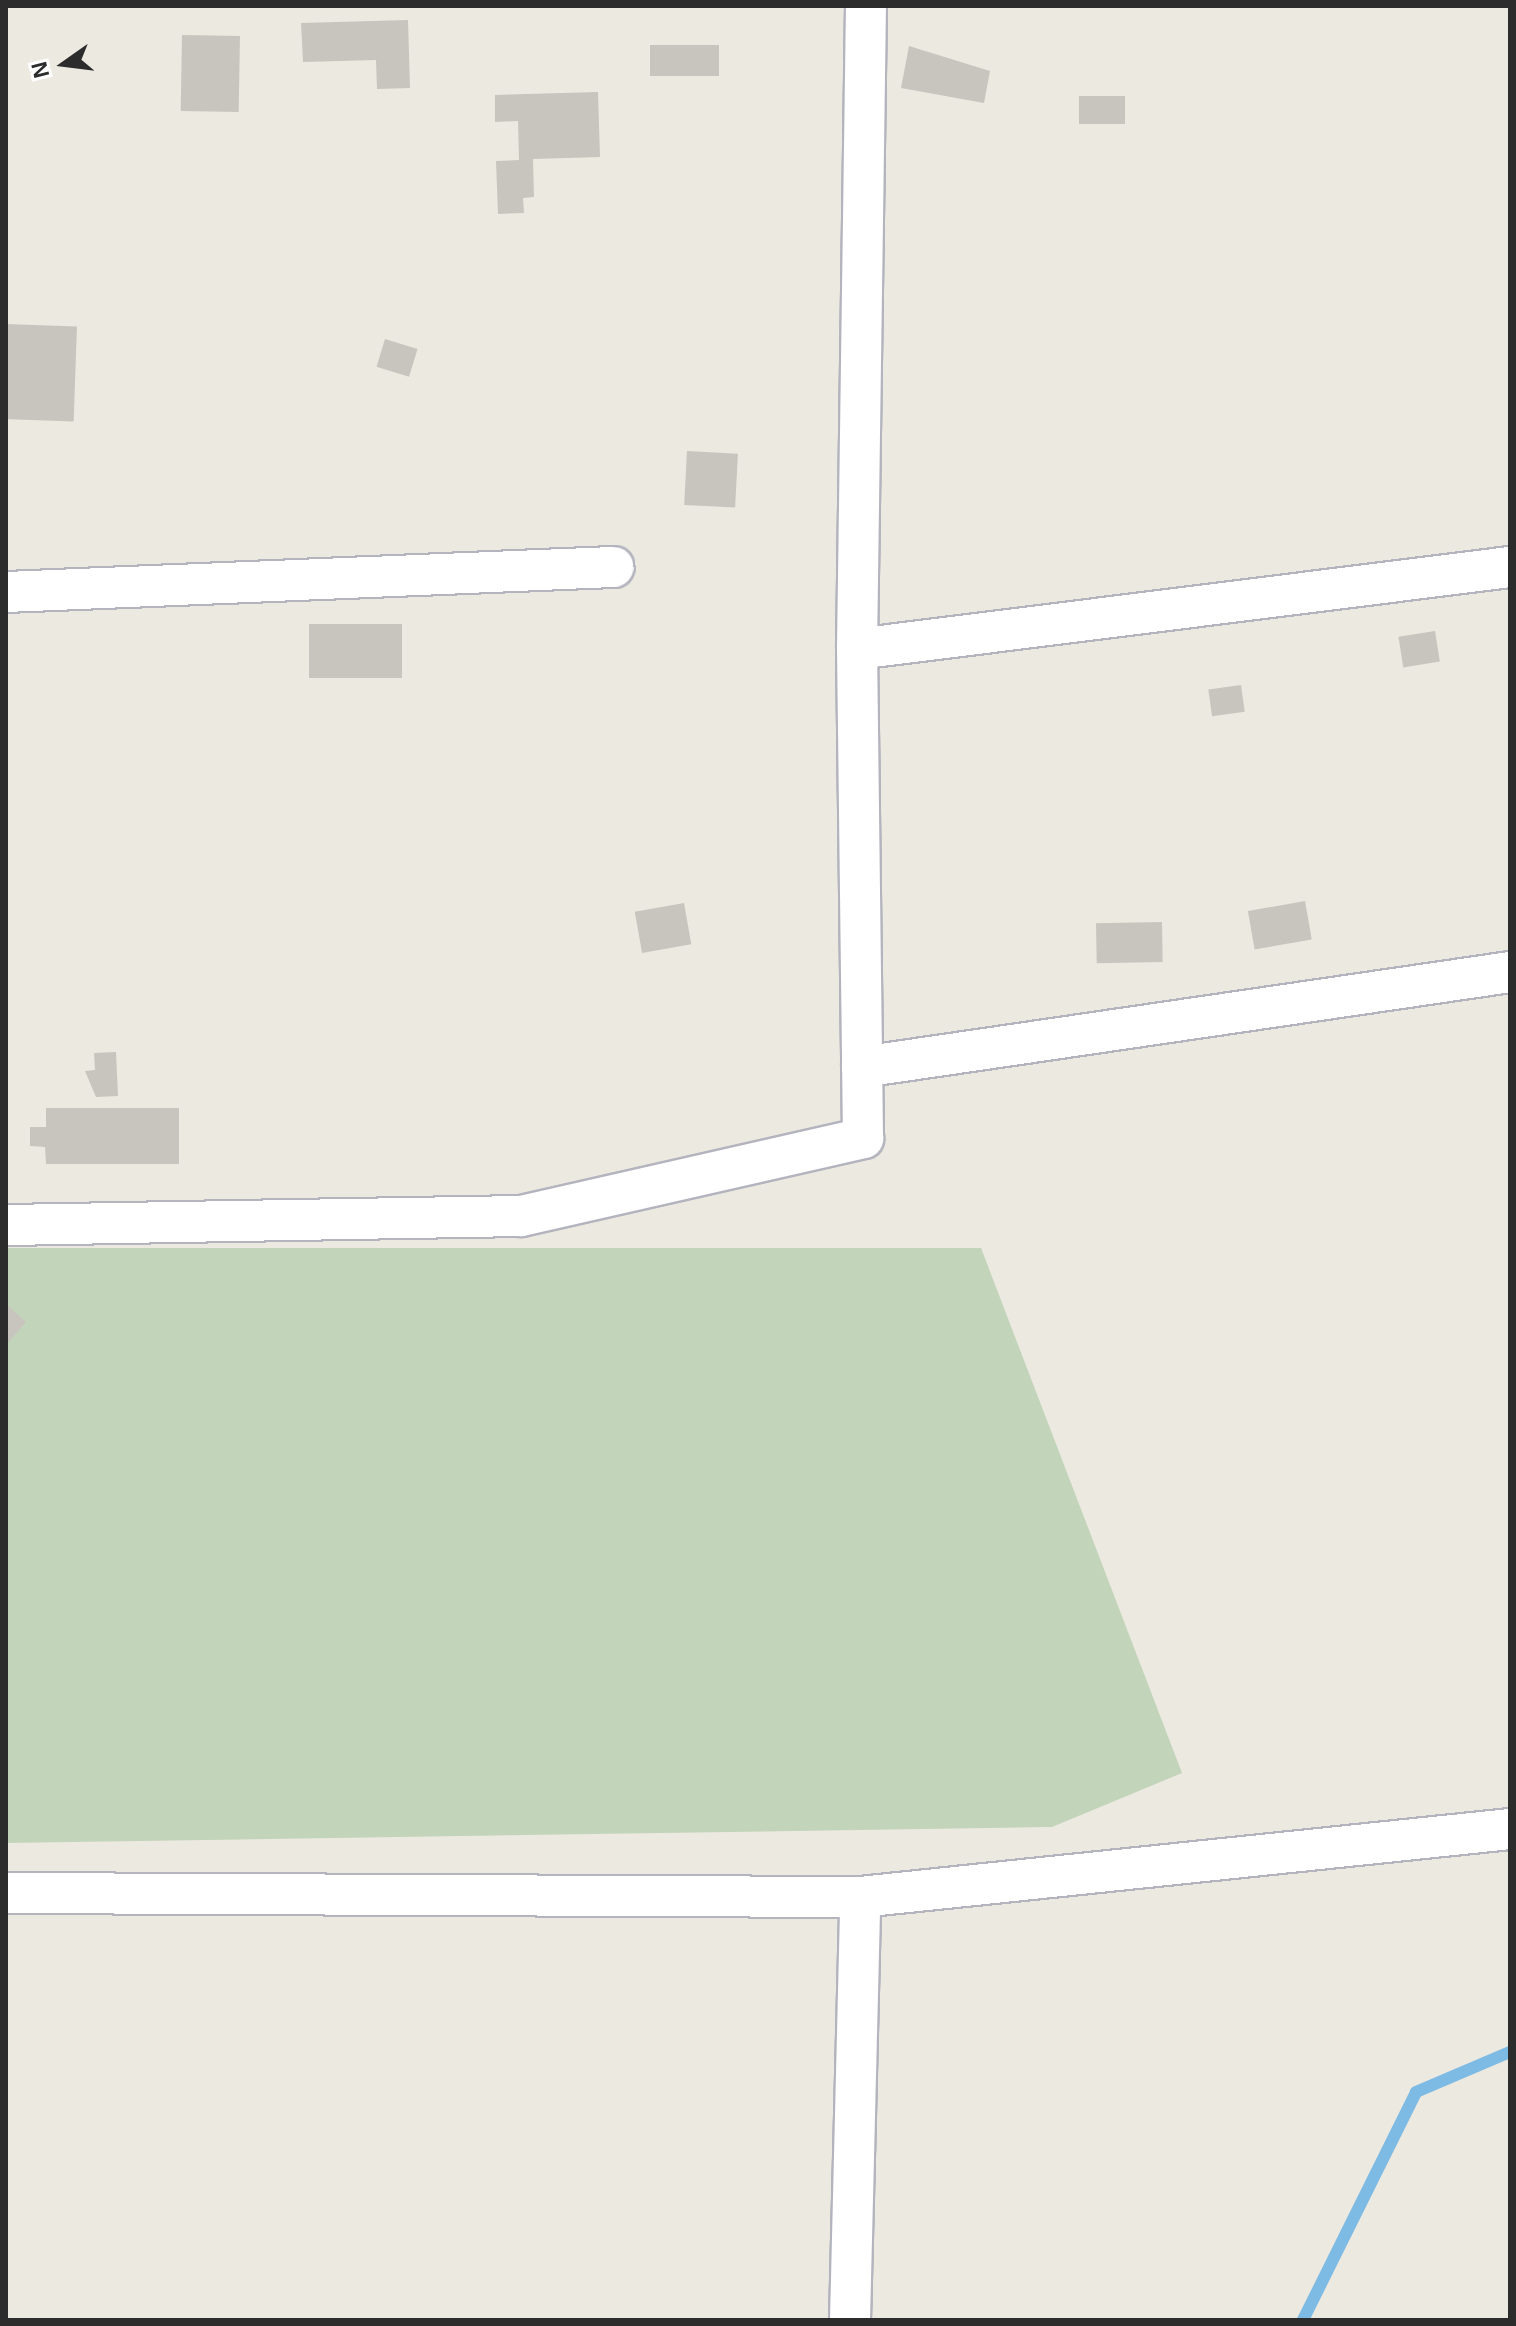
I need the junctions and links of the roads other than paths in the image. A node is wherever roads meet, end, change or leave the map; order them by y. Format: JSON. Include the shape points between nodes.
{"nodes":[{"id":1,"x":866,"y":6,"type":"edge"},
{"id":2,"x":613,"y":567,"type":"dead end"},
{"id":3,"x":1510,"y":567,"type":"edge"},
{"id":4,"x":6,"y":592,"type":"edge"},
{"id":5,"x":857,"y":649,"type":"junction"},
{"id":6,"x":1510,"y":972,"type":"edge"},
{"id":7,"x":862,"y":1067,"type":"junction"},
{"id":8,"x":6,"y":1225,"type":"edge"},
{"id":9,"x":1510,"y":1829,"type":"edge"},
{"id":10,"x":6,"y":1893,"type":"edge"},
{"id":11,"x":860,"y":1897,"type":"junction"},
{"id":12,"x":850,"y":2320,"type":"edge"}],
"edges":[{"from":1,"to":5,"type":"street"},
{"from":2,"to":4,"type":"street"},
{"from":3,"to":5,"type":"street"},
{"from":5,"to":7,"type":"street"},
{"from":6,"to":7,"type":"street"},
{"from":7,"to":8,"type":"street","via":[[863,1138],[592,1205],[440,1221]]},
{"from":9,"to":11,"type":"street"},
{"from":10,"to":11,"type":"street"},
{"from":11,"to":12,"type":"street"}]}
